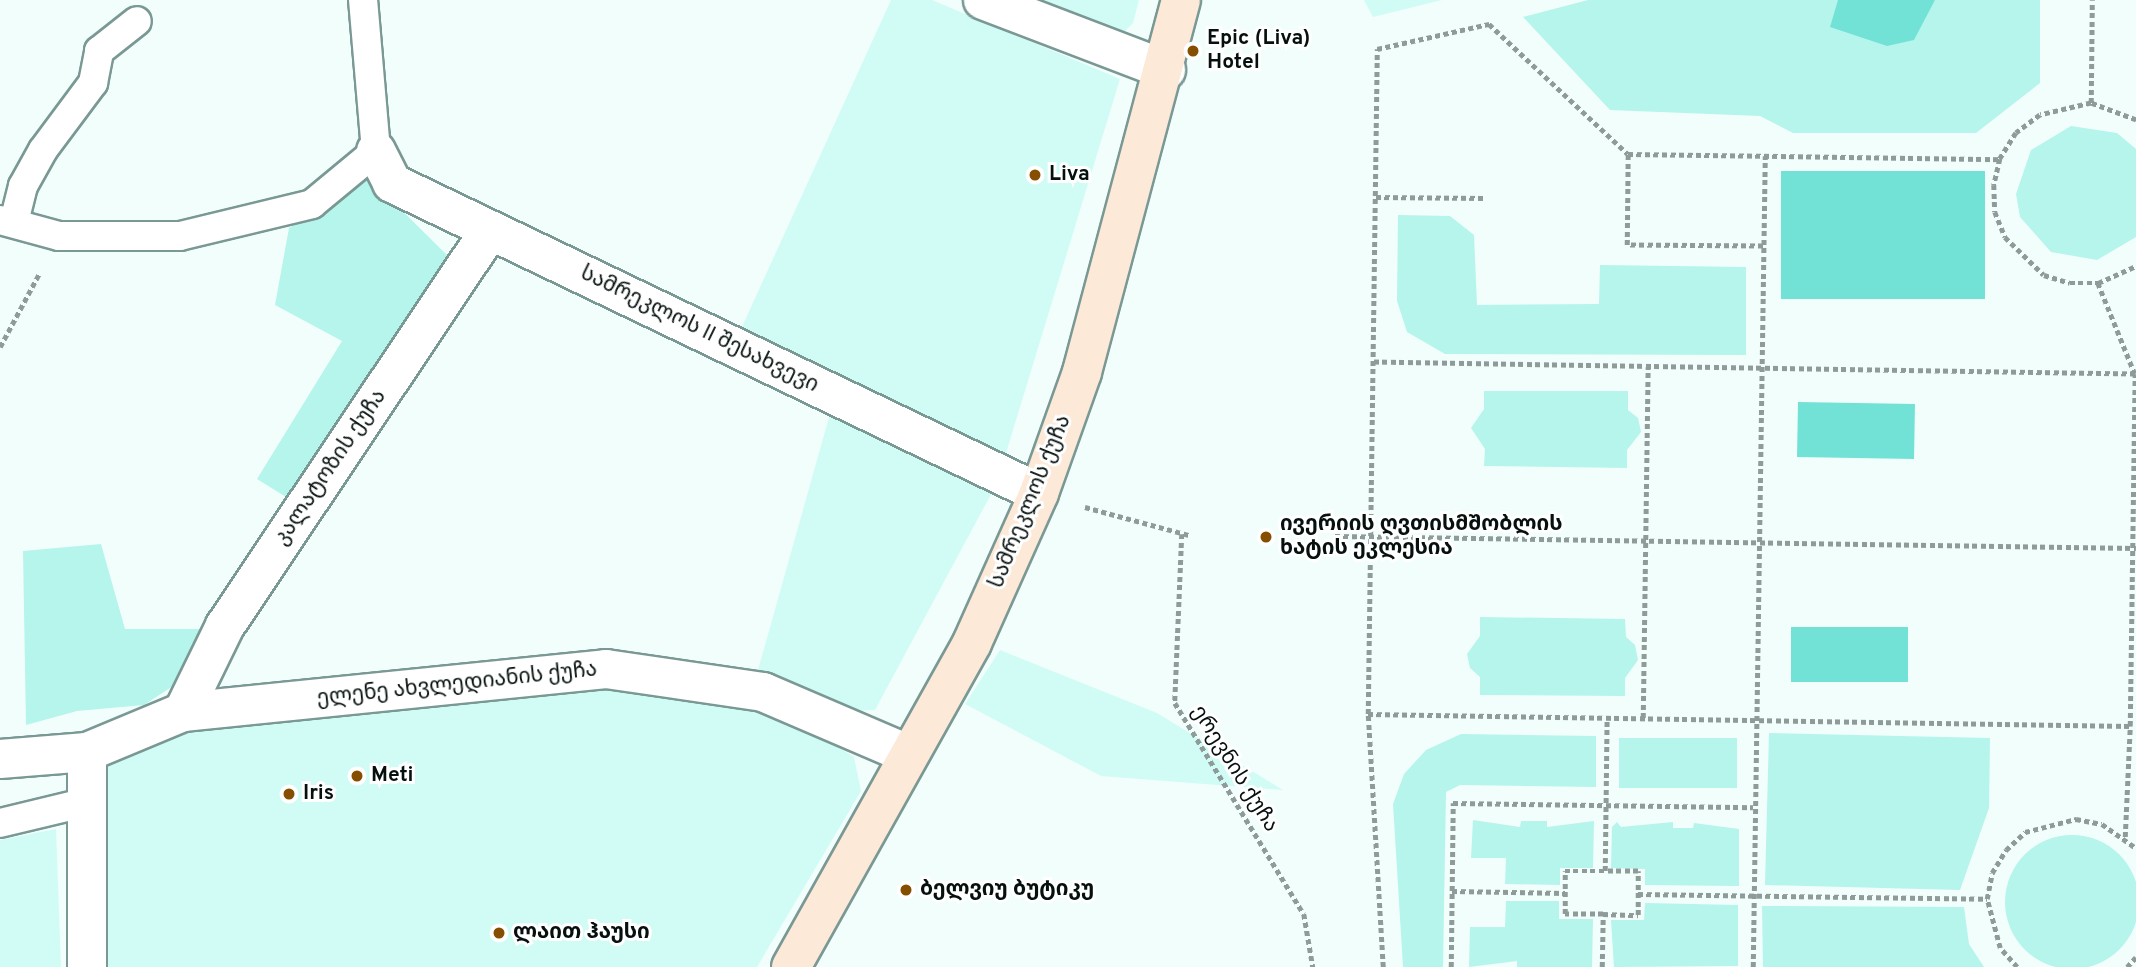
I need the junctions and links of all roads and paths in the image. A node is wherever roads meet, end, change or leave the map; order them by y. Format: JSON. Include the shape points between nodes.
{"nodes":[{"id":1,"x":363,"y":0,"type":"edge"},
{"id":2,"x":983,"y":0,"type":"edge"},
{"id":3,"x":1181,"y":0,"type":"edge"},
{"id":4,"x":2092,"y":0,"type":"edge"},
{"id":5,"x":137,"y":21,"type":"dead end"},
{"id":6,"x":1166,"y":70,"type":"junction"},
{"id":7,"x":2091,"y":103,"type":"junction"},
{"id":8,"x":2136,"y":120,"type":"edge"},
{"id":9,"x":376,"y":151,"type":"junction"},
{"id":10,"x":1629,"y":154,"type":"junction"},
{"id":11,"x":1765,"y":156,"type":"junction"},
{"id":12,"x":2000,"y":159,"type":"junction"},
{"id":13,"x":1376,"y":197,"type":"junction"},
{"id":14,"x":1484,"y":198,"type":"dead end"},
{"id":15,"x":7,"y":221,"type":"edge"},
{"id":16,"x":491,"y":230,"type":"junction"},
{"id":17,"x":58,"y":236,"type":"junction"},
{"id":18,"x":1763,"y":246,"type":"junction"},
{"id":19,"x":2136,"y":266,"type":"edge"},
{"id":20,"x":2098,"y":283,"type":"junction"},
{"id":21,"x":0,"y":347,"type":"edge"},
{"id":22,"x":1373,"y":362,"type":"junction"},
{"id":23,"x":1648,"y":367,"type":"junction"},
{"id":24,"x":1761,"y":368,"type":"junction"},
{"id":25,"x":2136,"y":374,"type":"edge"},
{"id":26,"x":1039,"y":494,"type":"junction"},
{"id":27,"x":1182,"y":534,"type":"junction"},
{"id":28,"x":1189,"y":535,"type":"dead end"},
{"id":29,"x":1335,"y":536,"type":"dead end"},
{"id":30,"x":1370,"y":537,"type":"junction"},
{"id":31,"x":1645,"y":540,"type":"junction"},
{"id":32,"x":1758,"y":542,"type":"junction"},
{"id":33,"x":2134,"y":548,"type":"edge"},
{"id":34,"x":183,"y":712,"type":"junction"},
{"id":35,"x":1368,"y":714,"type":"junction"},
{"id":36,"x":1607,"y":718,"type":"junction"},
{"id":37,"x":1643,"y":718,"type":"junction"},
{"id":38,"x":1755,"y":720,"type":"junction"},
{"id":39,"x":2130,"y":726,"type":"junction"},
{"id":40,"x":87,"y":752,"type":"junction"},
{"id":41,"x":908,"y":754,"type":"junction"},
{"id":42,"x":0,"y":759,"type":"edge"},
{"id":43,"x":83,"y":803,"type":"junction"},
{"id":44,"x":1606,"y":805,"type":"junction"},
{"id":45,"x":1753,"y":807,"type":"junction"},
{"id":46,"x":0,"y":823,"type":"edge"},
{"id":47,"x":2125,"y":837,"type":"junction"},
{"id":48,"x":2136,"y":848,"type":"edge"},
{"id":49,"x":1605,"y":870,"type":"junction"},
{"id":50,"x":1452,"y":891,"type":"junction"},
{"id":51,"x":1565,"y":893,"type":"junction"},
{"id":52,"x":1638,"y":894,"type":"junction"},
{"id":53,"x":1753,"y":896,"type":"junction"},
{"id":54,"x":1987,"y":899,"type":"junction"},
{"id":55,"x":1603,"y":915,"type":"junction"},
{"id":56,"x":2136,"y":957,"type":"edge"},
{"id":57,"x":87,"y":967,"type":"edge"},
{"id":58,"x":791,"y":967,"type":"edge"},
{"id":59,"x":1313,"y":967,"type":"edge"},
{"id":60,"x":1383,"y":967,"type":"edge"},
{"id":61,"x":1451,"y":967,"type":"edge"},
{"id":62,"x":1602,"y":967,"type":"edge"},
{"id":63,"x":1753,"y":967,"type":"edge"},
{"id":64,"x":2017,"y":967,"type":"edge"},
{"id":65,"x":2127,"y":967,"type":"edge"}],
"edges":[{"from":1,"to":9,"type":"lane"},
{"from":2,"to":6,"type":"street"},
{"from":3,"to":6,"type":"street","name":"სამრეკლოს ქუჩა"},
{"from":4,"to":7,"type":"path"},
{"from":5,"to":15,"type":"lane","via":[[99,51],[93,83],[43,150]]},
{"from":6,"to":26,"type":"street","name":"სამრეკლოს ქუჩა","via":[[1082,372]]},
{"from":7,"to":8,"type":"path"},
{"from":7,"to":12,"type":"path","via":[[2040,115],[2016,133]]},
{"from":9,"to":16,"type":"street","name":"სამრეკლოს II შესახვევი","via":[[392,183]]},
{"from":9,"to":17,"type":"lane","via":[[312,204],[180,236]]},
{"from":10,"to":11,"type":"path"},
{"from":10,"to":13,"type":"path","via":[[1489,24],[1377,49]]},
{"from":10,"to":18,"type":"path","via":[[1627,245]]},
{"from":11,"to":12,"type":"path"},
{"from":11,"to":18,"type":"path"},
{"from":12,"to":20,"type":"path","via":[[1995,212],[2022,259],[2070,283]]},
{"from":13,"to":14,"type":"path"},
{"from":13,"to":22,"type":"path"},
{"from":15,"to":17,"type":"lane"},
{"from":16,"to":26,"type":"street","name":"სამრეკლოს II შესახვევი"},
{"from":16,"to":34,"type":"street","name":"კალატოზის ქუჩა","via":[[225,626]]},
{"from":17,"to":21,"type":"path"},
{"from":18,"to":24,"type":"path"},
{"from":19,"to":20,"type":"path"},
{"from":20,"to":25,"type":"path"},
{"from":22,"to":23,"type":"path"},
{"from":22,"to":30,"type":"path"},
{"from":23,"to":24,"type":"path"},
{"from":23,"to":31,"type":"path"},
{"from":24,"to":25,"type":"path"},
{"from":24,"to":32,"type":"path"},
{"from":25,"to":33,"type":"path"},
{"from":26,"to":27,"type":"path"},
{"from":26,"to":41,"type":"street","name":"სამრეკლოს ქუჩა","via":[[972,643]]},
{"from":27,"to":28,"type":"path"},
{"from":27,"to":59,"type":"path","name":"ერევნის ქუჩა","via":[[1175,703],[1304,914]]},
{"from":29,"to":30,"type":"path"},
{"from":30,"to":31,"type":"path"},
{"from":30,"to":35,"type":"path"},
{"from":31,"to":32,"type":"path"},
{"from":31,"to":37,"type":"path"},
{"from":32,"to":33,"type":"path"},
{"from":32,"to":38,"type":"path"},
{"from":33,"to":39,"type":"path"},
{"from":34,"to":40,"type":"street","name":"ელენე ახვლედიანის ქუჩა"},
{"from":34,"to":41,"type":"street","name":"ელენე ახვლედიანის ქუჩა","via":[[606,669],[763,692]]},
{"from":35,"to":36,"type":"path"},
{"from":35,"to":60,"type":"path"},
{"from":36,"to":37,"type":"path"},
{"from":36,"to":44,"type":"path"},
{"from":37,"to":38,"type":"path"},
{"from":38,"to":39,"type":"path"},
{"from":38,"to":45,"type":"path"},
{"from":39,"to":47,"type":"path"},
{"from":40,"to":42,"type":"street","name":"ელენე ახვლედიანის ქუჩა"},
{"from":40,"to":43,"type":"street"},
{"from":41,"to":58,"type":"street","name":"სამრეკლოს ქუჩა"},
{"from":43,"to":46,"type":"lane"},
{"from":43,"to":57,"type":"street"},
{"from":44,"to":45,"type":"path"},
{"from":44,"to":49,"type":"path"},
{"from":44,"to":50,"type":"path","via":[[1453,803]]},
{"from":45,"to":53,"type":"path"},
{"from":47,"to":48,"type":"path"},
{"from":47,"to":54,"type":"path","via":[[2102,824],[2076,819],[2025,832],[1992,873]]},
{"from":49,"to":51,"type":"path","via":[[1565,870]]},
{"from":49,"to":52,"type":"path","via":[[1638,872]]},
{"from":50,"to":51,"type":"path"},
{"from":50,"to":61,"type":"path"},
{"from":51,"to":55,"type":"path","via":[[1565,915]]},
{"from":52,"to":53,"type":"path"},
{"from":52,"to":55,"type":"path","via":[[1638,915]]},
{"from":53,"to":54,"type":"path"},
{"from":53,"to":63,"type":"path"},
{"from":54,"to":64,"type":"path","via":[[2000,948]]},
{"from":55,"to":62,"type":"path"},
{"from":56,"to":65,"type":"path"}]}
